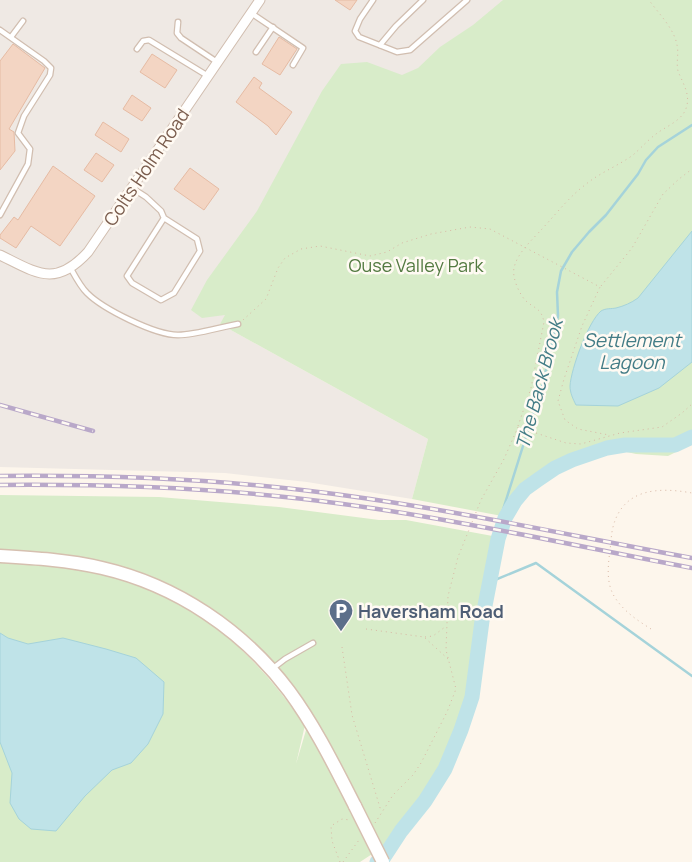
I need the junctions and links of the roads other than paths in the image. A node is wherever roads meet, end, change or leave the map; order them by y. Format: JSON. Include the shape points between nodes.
{"nodes":[{"id":1,"x":260,"y":0,"type":"edge"},
{"id":2,"x":373,"y":0,"type":"edge"},
{"id":3,"x":423,"y":0,"type":"edge"},
{"id":4,"x":467,"y":0,"type":"edge"},
{"id":5,"x":251,"y":13,"type":"junction"},
{"id":6,"x":23,"y":21,"type":"dead end"},
{"id":7,"x":178,"y":22,"type":"dead end"},
{"id":8,"x":273,"y":27,"type":"junction"},
{"id":9,"x":0,"y":30,"type":"edge"},
{"id":10,"x":11,"y":37,"type":"junction"},
{"id":11,"x":380,"y":45,"type":"junction"},
{"id":12,"x":136,"y":49,"type":"dead end"},
{"id":13,"x":256,"y":52,"type":"dead end"},
{"id":14,"x":218,"y":62,"type":"junction"},
{"id":15,"x":293,"y":65,"type":"dead end"},
{"id":16,"x":208,"y":76,"type":"junction"},
{"id":17,"x":132,"y":188,"type":"junction"},
{"id":18,"x":0,"y":215,"type":"edge"},
{"id":19,"x":164,"y":218,"type":"junction"},
{"id":20,"x":0,"y":255,"type":"edge"},
{"id":21,"x":70,"y":267,"type":"junction"},
{"id":22,"x":238,"y":324,"type":"road end"},
{"id":23,"x":0,"y":556,"type":"edge"},
{"id":24,"x":313,"y":643,"type":"dead end"},
{"id":25,"x":272,"y":670,"type":"junction"},
{"id":26,"x":384,"y":862,"type":"edge"}],
"edges":[{"from":1,"to":5,"type":"street","name":"Colts Holm Road"},
{"from":2,"to":11,"type":"lane","via":[[355,31],[359,37]]},
{"from":3,"to":11,"type":"lane"},
{"from":4,"to":11,"type":"lane","via":[[410,50],[397,52]]},
{"from":5,"to":8,"type":"lane"},
{"from":5,"to":14,"type":"street","name":"Colts Holm Road"},
{"from":6,"to":10,"type":"lane"},
{"from":7,"to":14,"type":"lane","via":[[177,33],[181,38]]},
{"from":8,"to":13,"type":"lane"},
{"from":8,"to":15,"type":"lane","via":[[303,48]]},
{"from":9,"to":10,"type":"lane"},
{"from":10,"to":18,"type":"lane","via":[[51,68],[18,133],[30,149],[28,164]]},
{"from":12,"to":16,"type":"lane","via":[[143,41],[149,40]]},
{"from":14,"to":16,"type":"street","name":"Colts Holm Road"},
{"from":16,"to":17,"type":"street","name":"Colts Holm Road"},
{"from":17,"to":19,"type":"lane","via":[[156,206]]},
{"from":17,"to":21,"type":"street","name":"Colts Holm Road","via":[[88,252]]},
{"from":19,"to":19,"type":"lane","via":[[126,276],[161,300],[174,293],[200,251],[197,239]]},
{"from":20,"to":21,"type":"street","name":"Colts Holm Road","via":[[36,272],[51,274]]},
{"from":21,"to":22,"type":"lane","via":[[79,283],[97,301],[164,334],[179,335]]},
{"from":23,"to":25,"type":"street","via":[[102,568],[151,584],[192,604],[220,623]]},
{"from":24,"to":25,"type":"lane"},
{"from":25,"to":26,"type":"street","bridge":true,"via":[[309,720]]}]}
